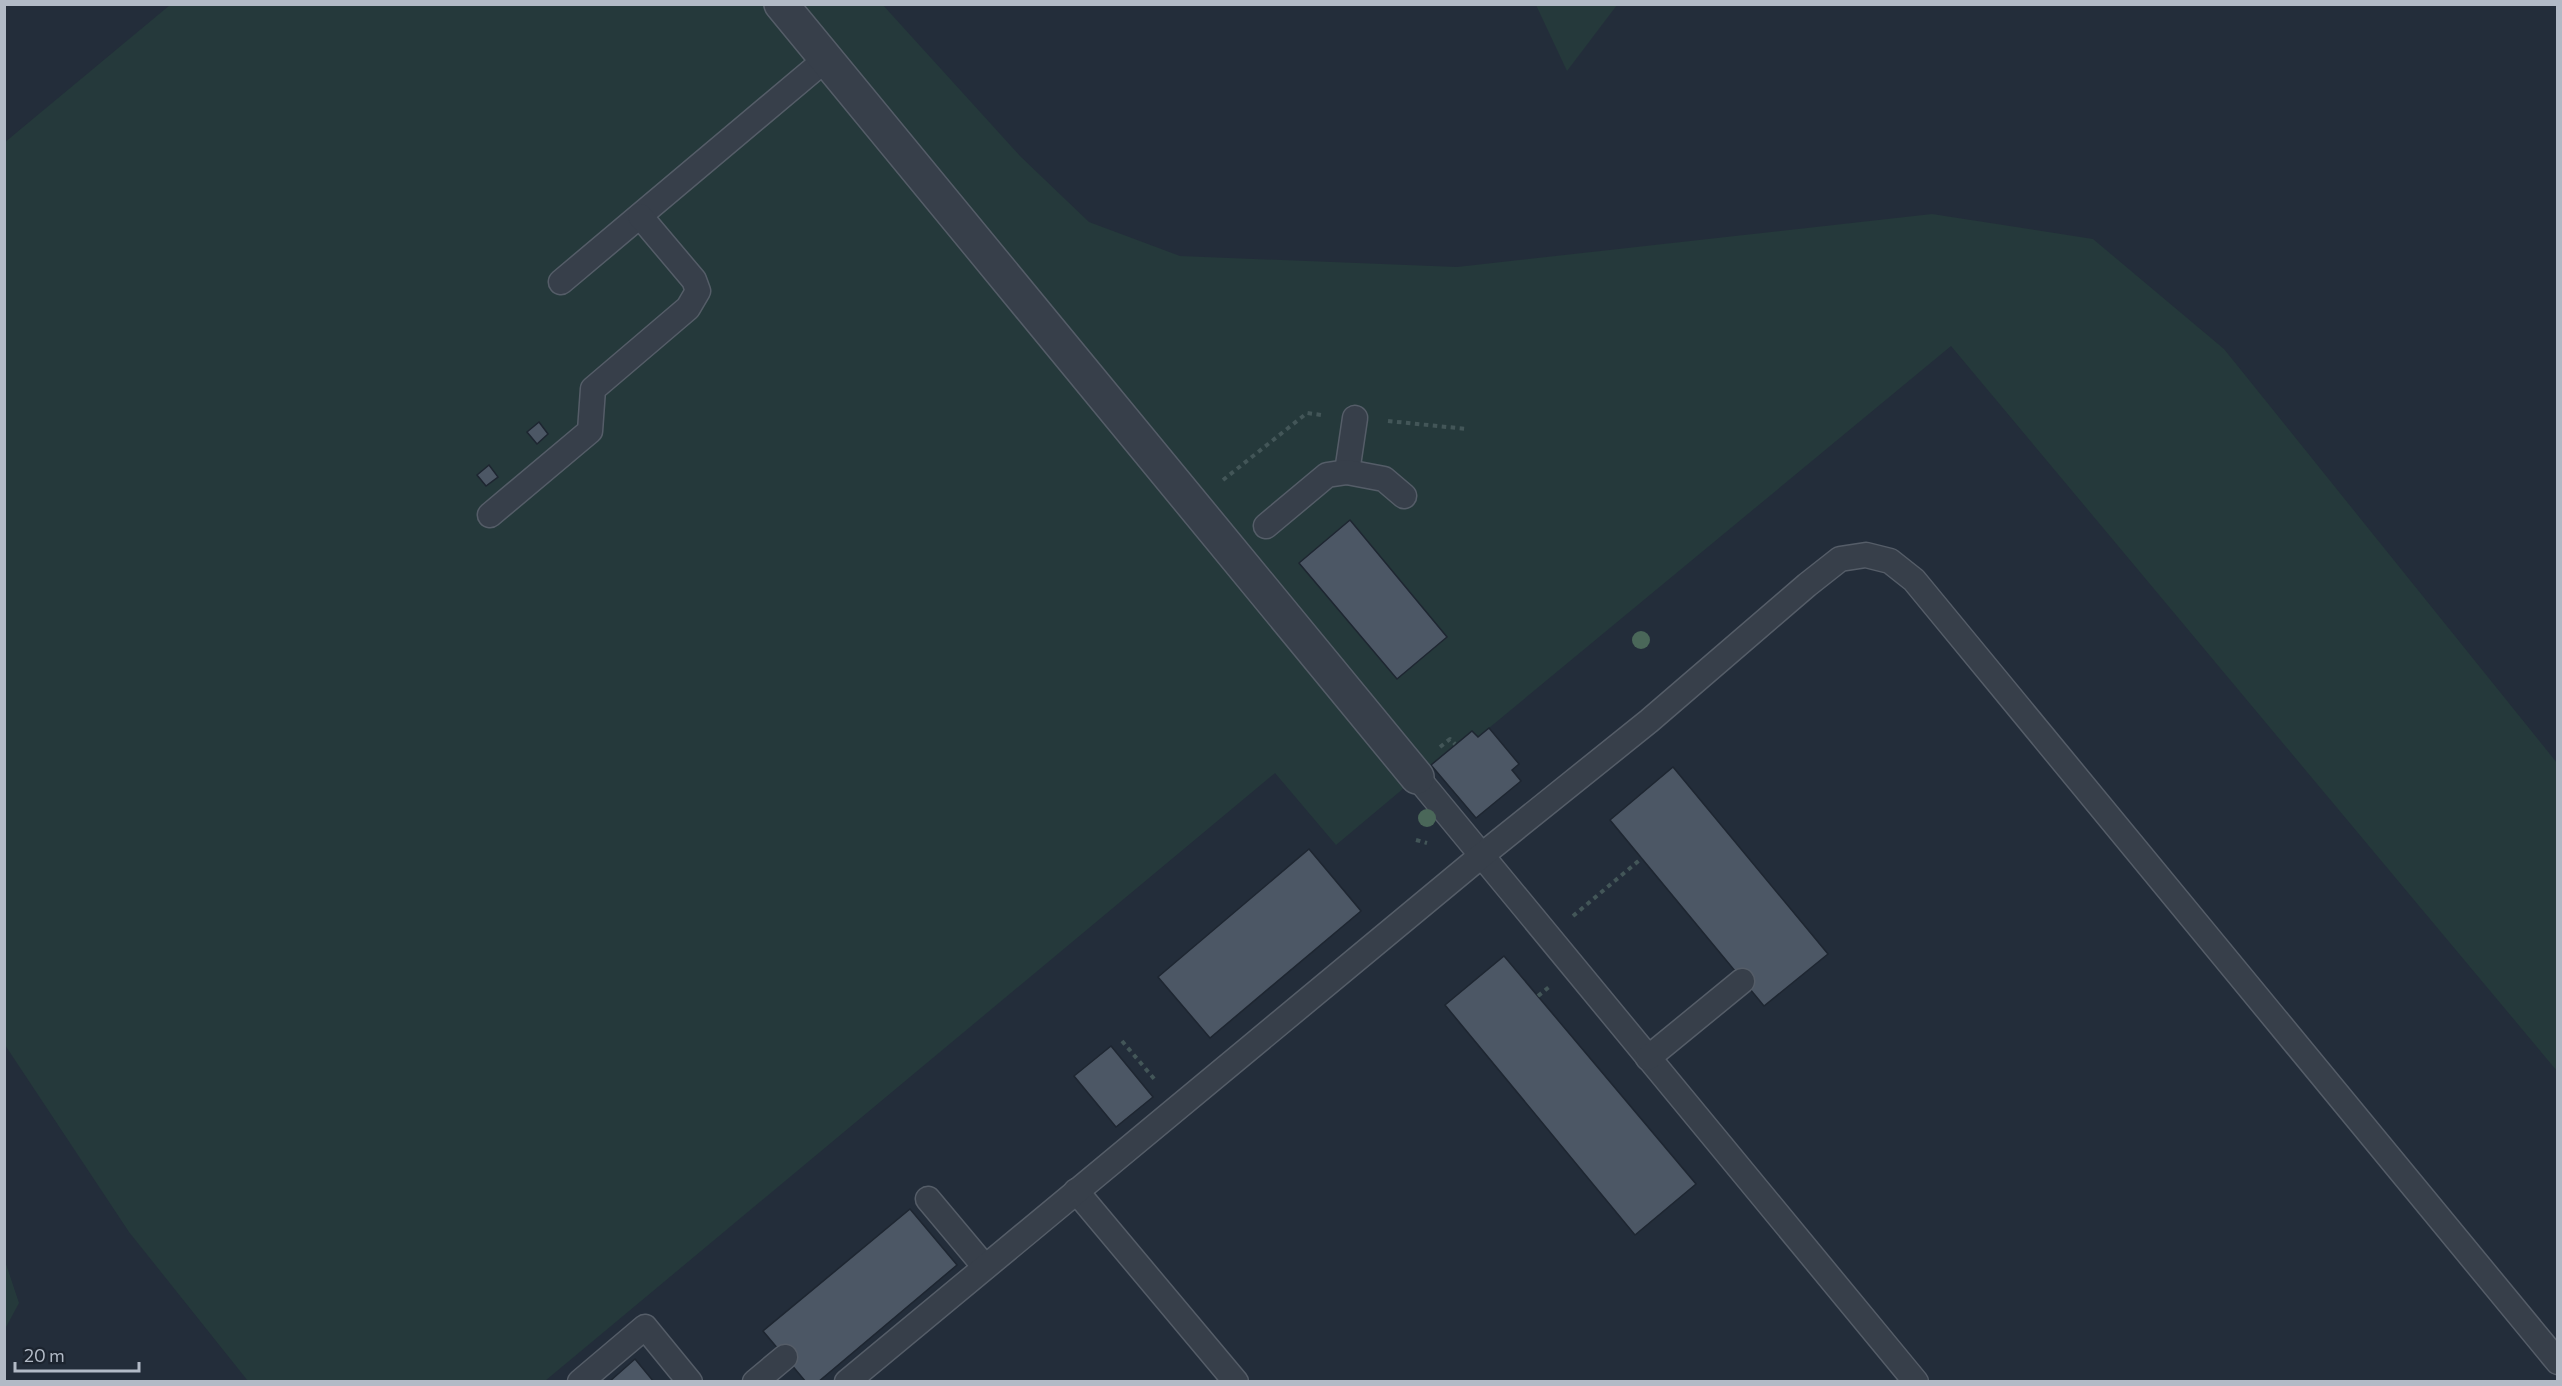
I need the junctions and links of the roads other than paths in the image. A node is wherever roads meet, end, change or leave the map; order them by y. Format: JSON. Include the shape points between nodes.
{"nodes":[{"id":1,"x":781,"y":4,"type":"edge"},
{"id":2,"x":826,"y":59,"type":"junction"},
{"id":3,"x":640,"y":216,"type":"junction"},
{"id":4,"x":561,"y":282,"type":"dead end"},
{"id":5,"x":1355,"y":418,"type":"dead end"},
{"id":6,"x":1347,"y":472,"type":"junction"},
{"id":7,"x":1404,"y":496,"type":"dead end"},
{"id":8,"x":490,"y":515,"type":"dead end"},
{"id":9,"x":1266,"y":526,"type":"dead end"},
{"id":10,"x":1417,"y":777,"type":"joint"},
{"id":11,"x":1481,"y":856,"type":"junction"},
{"id":12,"x":1742,"y":981,"type":"dead end"},
{"id":13,"x":1648,"y":1058,"type":"junction"},
{"id":14,"x":1076,"y":1191,"type":"junction"},
{"id":15,"x":928,"y":1199,"type":"dead end"},
{"id":16,"x":985,"y":1267,"type":"junction"},
{"id":17,"x":785,"y":1357,"type":"dead end"},
{"id":18,"x":2558,"y":1362,"type":"edge"},
{"id":19,"x":580,"y":1382,"type":"edge"},
{"id":20,"x":690,"y":1382,"type":"edge"},
{"id":21,"x":755,"y":1382,"type":"edge"},
{"id":22,"x":847,"y":1382,"type":"edge"},
{"id":23,"x":1236,"y":1382,"type":"edge"},
{"id":24,"x":1917,"y":1382,"type":"edge"}],
"edges":[{"from":1,"to":2,"type":"street"},
{"from":2,"to":3,"type":"lane"},
{"from":2,"to":10,"type":"street"},
{"from":3,"to":4,"type":"lane"},
{"from":3,"to":8,"type":"lane","via":[[694,280],[698,291],[694,300],[593,389],[590,431]]},
{"from":5,"to":6,"type":"lane"},
{"from":6,"to":7,"type":"lane","via":[[1384,479]]},
{"from":6,"to":9,"type":"lane","via":[[1327,476]]},
{"from":10,"to":11,"type":"lane"},
{"from":11,"to":13,"type":"lane"},
{"from":11,"to":14,"type":"lane"},
{"from":11,"to":18,"type":"lane","via":[[1649,721],[1840,559],[1866,555],[1890,561],[1914,580]]},
{"from":12,"to":13,"type":"lane"},
{"from":13,"to":24,"type":"lane"},
{"from":14,"to":16,"type":"lane"},
{"from":14,"to":23,"type":"lane"},
{"from":15,"to":16,"type":"lane"},
{"from":16,"to":22,"type":"lane"},
{"from":17,"to":21,"type":"lane"},
{"from":19,"to":20,"type":"lane","via":[[645,1327]]}]}
